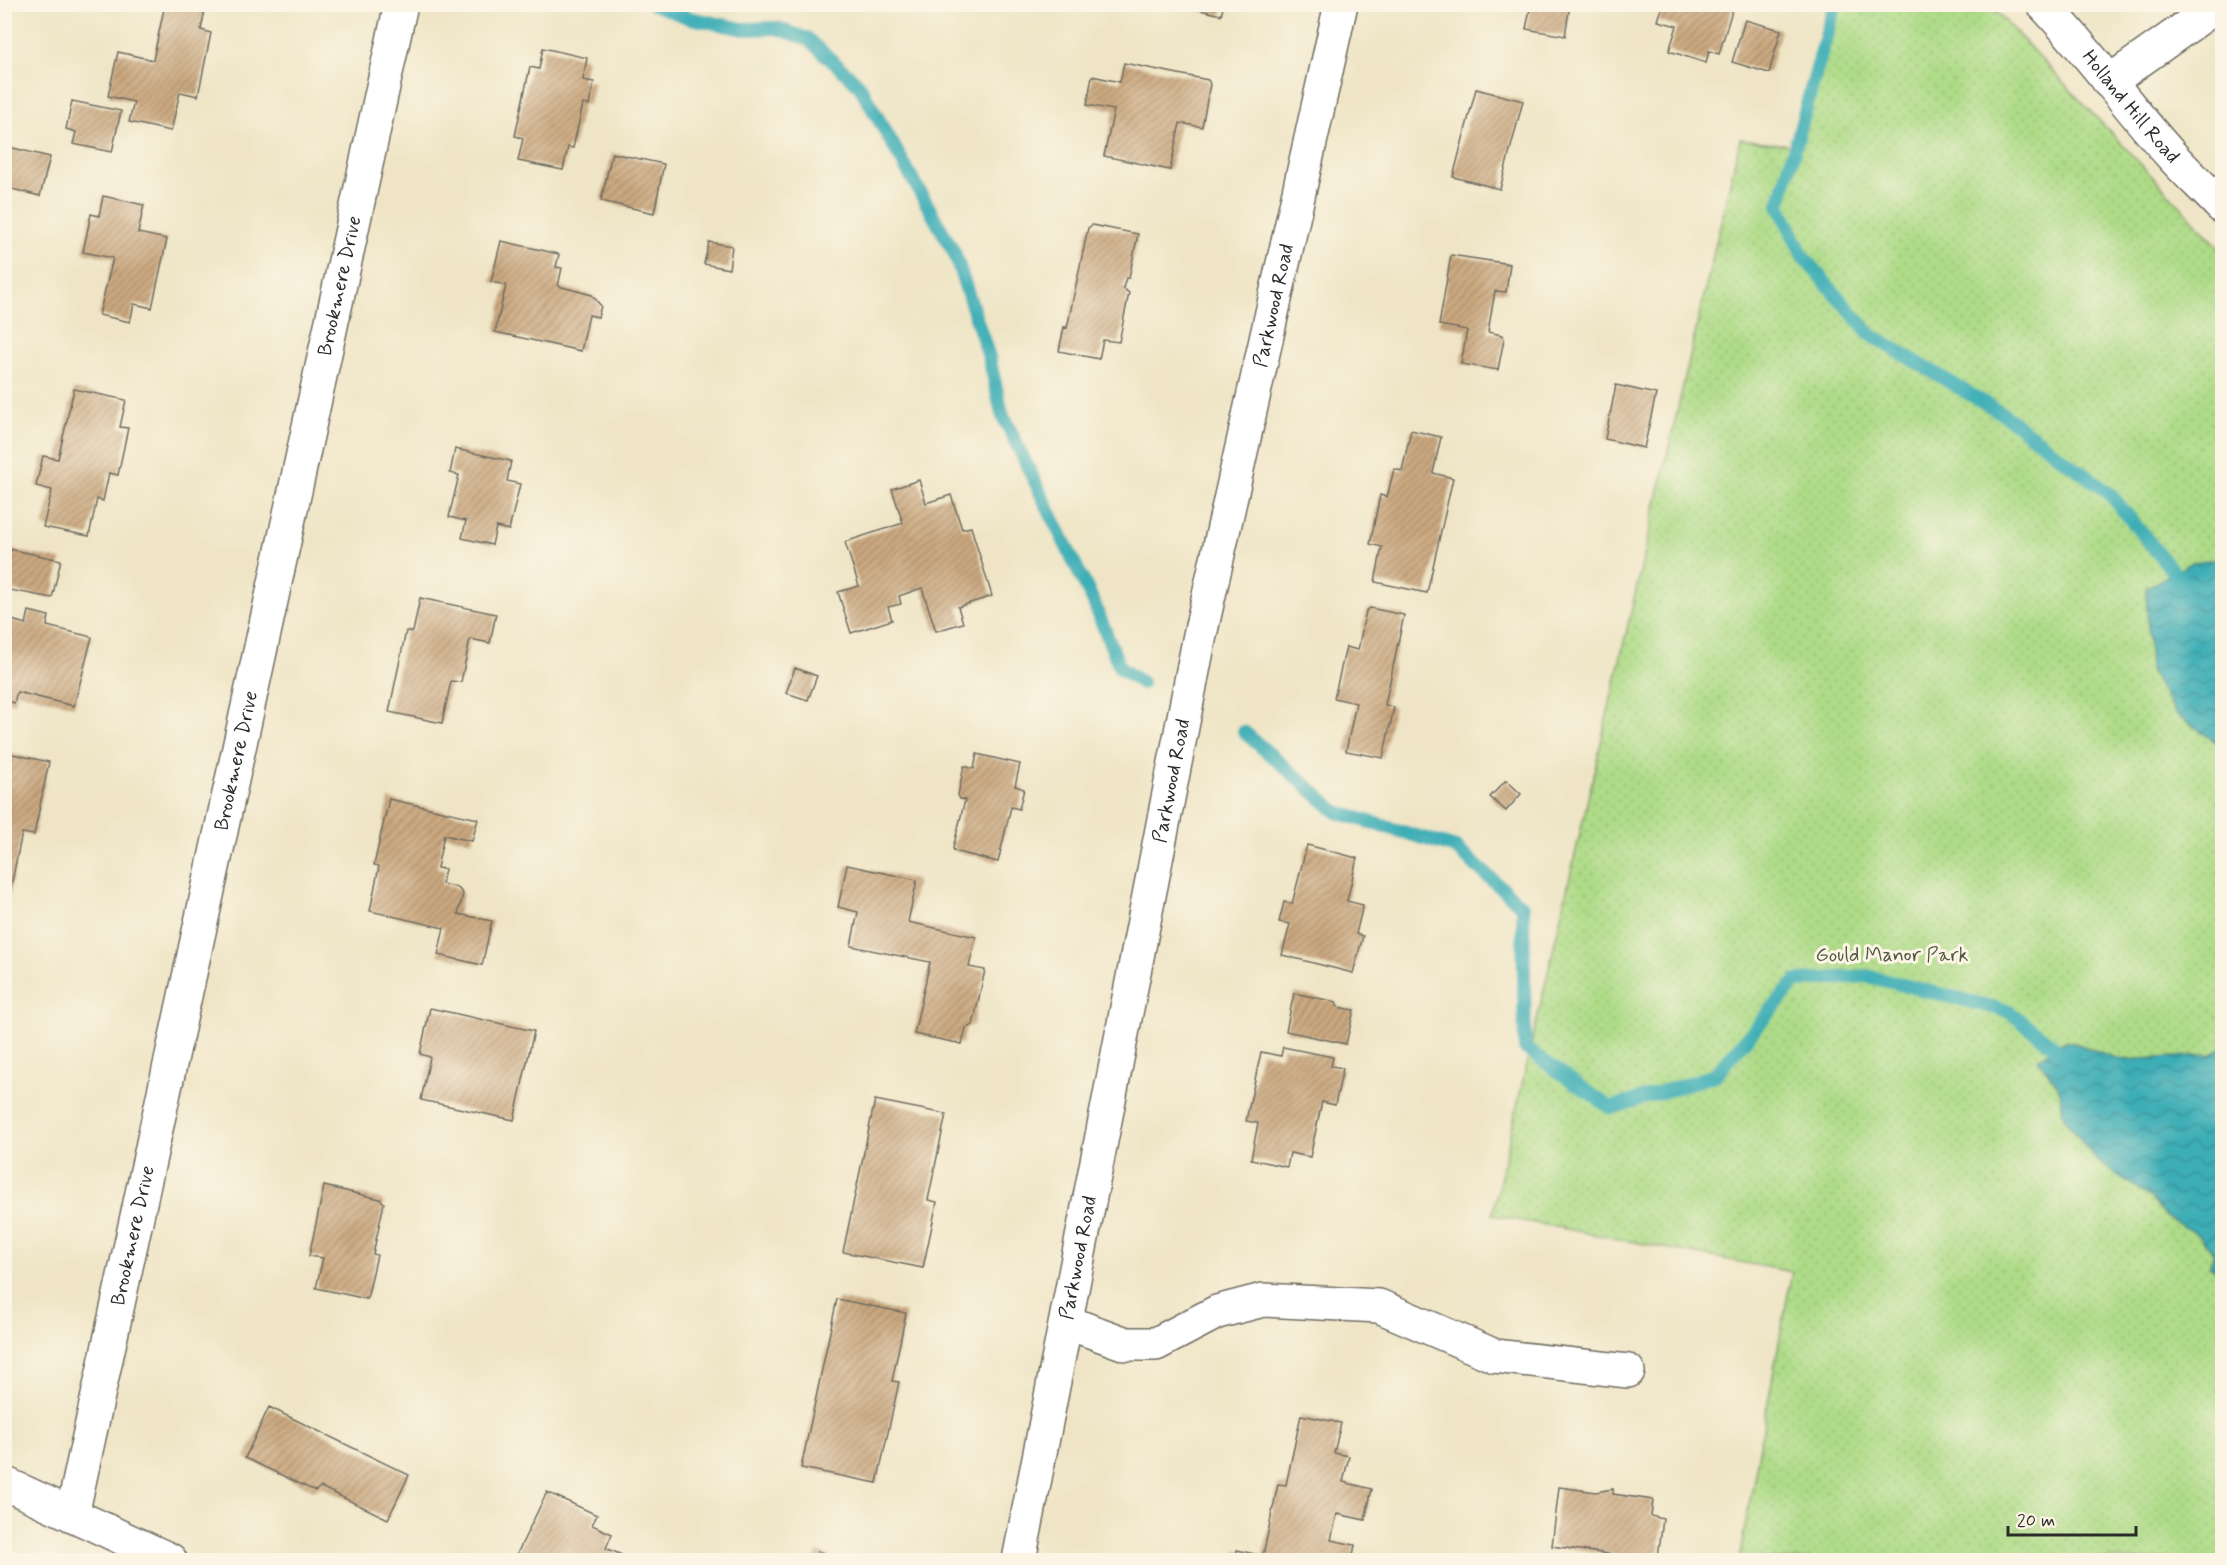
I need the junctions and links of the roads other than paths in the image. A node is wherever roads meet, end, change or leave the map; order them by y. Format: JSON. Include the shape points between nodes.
{"nodes":[{"id":1,"x":400,"y":4,"type":"edge"},
{"id":2,"x":1341,"y":4,"type":"edge"},
{"id":3,"x":2043,"y":4,"type":"edge"},
{"id":4,"x":2219,"y":4,"type":"edge"},
{"id":5,"x":2109,"y":82,"type":"junction"},
{"id":6,"x":2223,"y":207,"type":"edge"},
{"id":7,"x":1066,"y":1322,"type":"junction"},
{"id":8,"x":1628,"y":1371,"type":"dead end"},
{"id":9,"x":4,"y":1483,"type":"edge"},
{"id":10,"x":72,"y":1515,"type":"junction"},
{"id":11,"x":170,"y":1560,"type":"edge"},
{"id":12,"x":1019,"y":1560,"type":"edge"}],
"edges":[{"from":1,"to":10,"type":"street","name":"Brookmere Drive"},
{"from":2,"to":7,"type":"street","name":"Parkwood Road","via":[[1200,636]]},
{"from":3,"to":5,"type":"street","name":"Holland Hill Road","via":[[2075,37]]},
{"from":4,"to":5,"type":"street"},
{"from":5,"to":6,"type":"street","name":"Holland Hill Road","via":[[2171,155]]},
{"from":7,"to":8,"type":"street","via":[[1126,1344],[1156,1344],[1217,1312],[1263,1300],[1379,1306],[1495,1356]]},
{"from":7,"to":12,"type":"street","name":"Parkwood Road"},
{"from":9,"to":10,"type":"street"},
{"from":10,"to":11,"type":"street"}]}
